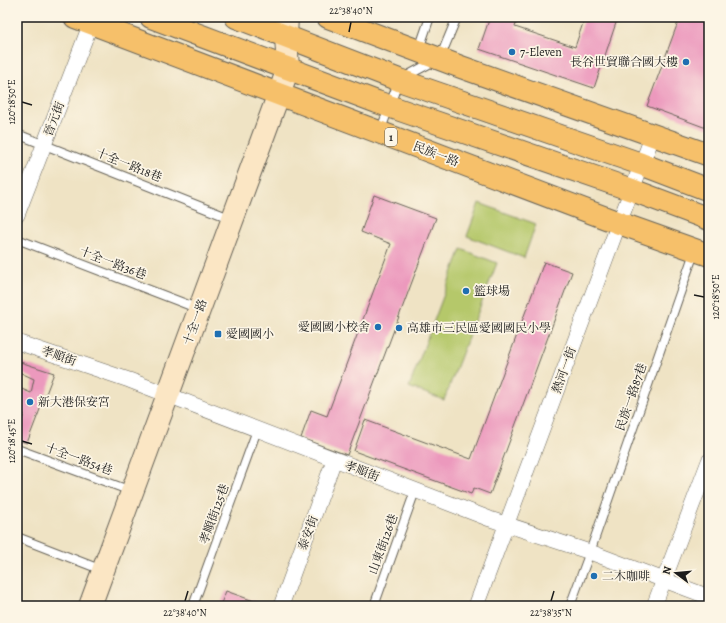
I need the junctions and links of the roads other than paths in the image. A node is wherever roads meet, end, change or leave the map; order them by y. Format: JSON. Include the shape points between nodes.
{"nodes":[{"id":1,"x":150,"y":17,"type":"edge"},
{"id":2,"x":236,"y":17,"type":"edge"},
{"id":3,"x":328,"y":17,"type":"edge"},
{"id":4,"x":430,"y":17,"type":"edge"},
{"id":5,"x":457,"y":17,"type":"edge"},
{"id":6,"x":83,"y":20,"type":"edge"},
{"id":7,"x":287,"y":26,"type":"edge"},
{"id":8,"x":418,"y":50,"type":"junction"},
{"id":9,"x":440,"y":58,"type":"junction"},
{"id":10,"x":288,"y":69,"type":"junction"},
{"id":11,"x":398,"y":80,"type":"junction"},
{"id":12,"x":278,"y":94,"type":"junction"},
{"id":13,"x":389,"y":106,"type":"junction"},
{"id":14,"x":380,"y":133,"type":"junction"},
{"id":15,"x":17,"y":134,"type":"edge"},
{"id":16,"x":653,"y":135,"type":"junction"},
{"id":17,"x":44,"y":144,"type":"junction"},
{"id":18,"x":709,"y":155,"type":"edge"},
{"id":19,"x":641,"y":164,"type":"junction"},
{"id":20,"x":632,"y":190,"type":"junction"},
{"id":21,"x":709,"y":190,"type":"edge"},
{"id":22,"x":17,"y":215,"type":"edge"},
{"id":23,"x":232,"y":219,"type":"junction"},
{"id":24,"x":709,"y":219,"type":"edge"},
{"id":25,"x":619,"y":223,"type":"junction"},
{"id":26,"x":17,"y":239,"type":"edge"},
{"id":27,"x":702,"y":252,"type":"edge"},
{"id":28,"x":200,"y":309,"type":"junction"},
{"id":29,"x":17,"y":342,"type":"edge"},
{"id":30,"x":168,"y":395,"type":"junction"},
{"id":31,"x":257,"y":430,"type":"junction"},
{"id":32,"x":17,"y":448,"type":"edge"},
{"id":33,"x":334,"y":460,"type":"junction"},
{"id":34,"x":709,"y":461,"type":"edge"},
{"id":35,"x":132,"y":491,"type":"junction"},
{"id":36,"x":415,"y":491,"type":"junction"},
{"id":37,"x":506,"y":525,"type":"junction"},
{"id":38,"x":17,"y":537,"type":"edge"},
{"id":39,"x":590,"y":552,"type":"junction"},
{"id":40,"x":104,"y":570,"type":"junction"},
{"id":41,"x":665,"y":580,"type":"junction"},
{"id":42,"x":709,"y":597,"type":"edge"},
{"id":43,"x":90,"y":606,"type":"edge"},
{"id":44,"x":193,"y":606,"type":"edge"},
{"id":45,"x":281,"y":606,"type":"edge"},
{"id":46,"x":374,"y":606,"type":"edge"},
{"id":47,"x":476,"y":606,"type":"edge"},
{"id":48,"x":570,"y":606,"type":"edge"},
{"id":49,"x":654,"y":606,"type":"edge"}],
"edges":[{"from":1,"to":10,"type":"main road","number":"1"},
{"from":2,"to":7,"type":"main road"},
{"from":3,"to":8,"type":"main road"},
{"from":4,"to":8,"type":"lane"},
{"from":5,"to":9,"type":"lane"},
{"from":6,"to":12,"type":"main road","name":"民族一路","number":"1"},
{"from":6,"to":17,"type":"street","name":"晉元街"},
{"from":7,"to":10,"type":"street","name":"十全一路"},
{"from":7,"to":11,"type":"main road"},
{"from":8,"to":9,"type":"main road"},
{"from":9,"to":11,"type":"lane"},
{"from":9,"to":16,"type":"main road"},
{"from":10,"to":12,"type":"street","name":"十全一路"},
{"from":10,"to":13,"type":"main road","number":"1"},
{"from":11,"to":13,"type":"lane"},
{"from":11,"to":19,"type":"main road"},
{"from":12,"to":14,"type":"main road","name":"民族一路","number":"1"},
{"from":12,"to":23,"type":"street","name":"十全一路"},
{"from":13,"to":14,"type":"lane"},
{"from":13,"to":20,"type":"main road","number":"1"},
{"from":14,"to":25,"type":"main road","name":"民族一路","number":"1"},
{"from":15,"to":17,"type":"lane","name":"十全一路18巷"},
{"from":16,"to":18,"type":"main road"},
{"from":16,"to":19,"type":"street","name":"熱河一街"},
{"from":17,"to":22,"type":"street","name":"晉元街"},
{"from":17,"to":23,"type":"lane","name":"十全一路18巷"},
{"from":19,"to":20,"type":"street","name":"熱河一街"},
{"from":19,"to":21,"type":"main road"},
{"from":20,"to":24,"type":"main road","number":"1"},
{"from":20,"to":25,"type":"street","name":"熱河一街"},
{"from":23,"to":28,"type":"street","name":"十全一路"},
{"from":25,"to":27,"type":"main road","name":"民族一路","number":"1"},
{"from":25,"to":37,"type":"street","name":"熱河一街"},
{"from":26,"to":28,"type":"lane","name":"十全一路36巷"},
{"from":27,"to":39,"type":"lane","name":"民族一路87巷"},
{"from":28,"to":30,"type":"street","name":"十全一路"},
{"from":29,"to":30,"type":"street","name":"孝順街"},
{"from":30,"to":31,"type":"street","name":"孝順街"},
{"from":30,"to":35,"type":"street","name":"十全一路"},
{"from":31,"to":33,"type":"street","name":"孝順街"},
{"from":31,"to":44,"type":"lane","name":"孝順街125巷"},
{"from":32,"to":35,"type":"lane","name":"十全一路54巷"},
{"from":33,"to":36,"type":"street","name":"孝順街"},
{"from":33,"to":45,"type":"street","name":"泰安街"},
{"from":34,"to":41,"type":"street"},
{"from":35,"to":40,"type":"street","name":"十全一路"},
{"from":36,"to":37,"type":"street","name":"孝順街"},
{"from":36,"to":46,"type":"lane","name":"山東街126巷"},
{"from":37,"to":39,"type":"street","name":"孝順街"},
{"from":37,"to":47,"type":"street","name":"熱河一街"},
{"from":38,"to":40,"type":"lane"},
{"from":39,"to":41,"type":"street","name":"孝順街"},
{"from":39,"to":48,"type":"lane","name":"民族一路87巷"},
{"from":40,"to":43,"type":"street","name":"十全一路"},
{"from":41,"to":42,"type":"street","name":"孝順街"},
{"from":41,"to":49,"type":"street"}]}
